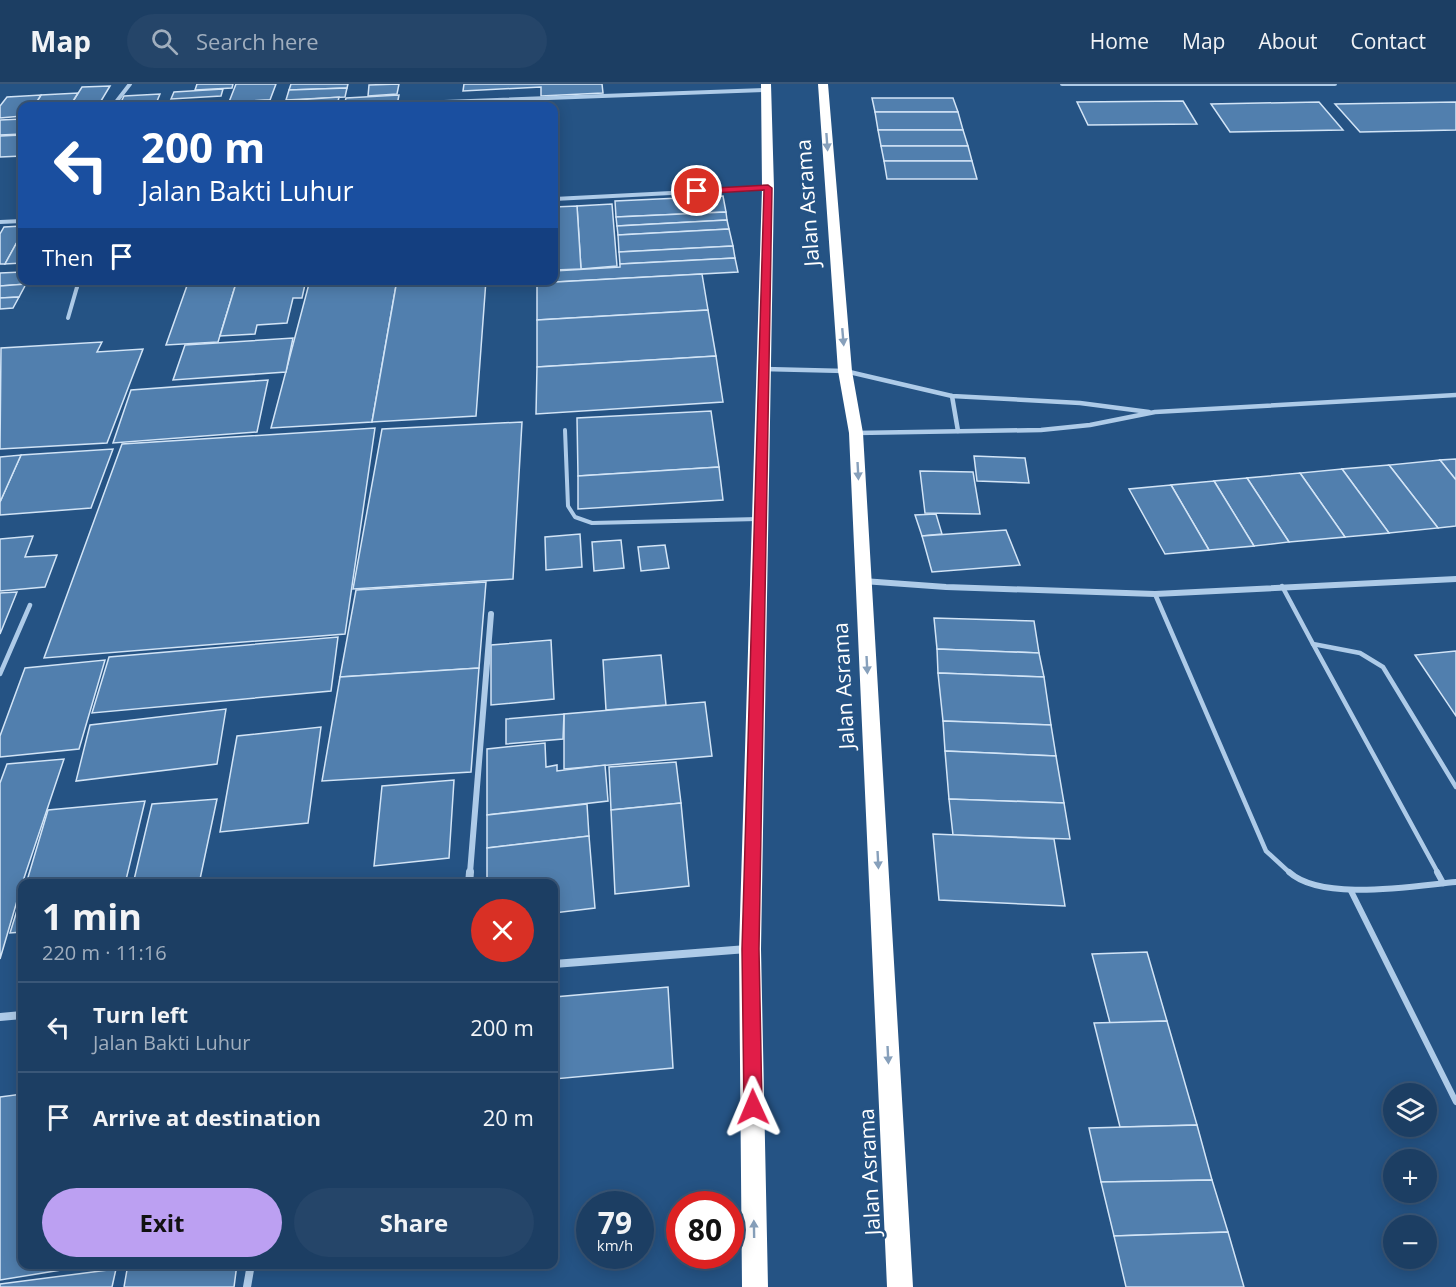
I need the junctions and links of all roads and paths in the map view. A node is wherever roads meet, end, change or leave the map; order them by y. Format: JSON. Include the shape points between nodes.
{"nodes":[{"id":1,"x":130,"y":84,"type":"edge"},
{"id":2,"x":823,"y":84,"type":"edge"},
{"id":3,"x":1062,"y":84,"type":"edge"},
{"id":4,"x":1335,"y":84,"type":"edge"},
{"id":5,"x":1132,"y":85,"type":"edge"},
{"id":6,"x":767,"y":87,"type":"edge"},
{"id":7,"x":116,"y":102,"type":"edge"},
{"id":8,"x":444,"y":102,"type":"dead end"},
{"id":9,"x":768,"y":188,"type":"junction"},
{"id":10,"x":558,"y":199,"type":"edge"},
{"id":11,"x":18,"y":220,"type":"edge"},
{"id":12,"x":0,"y":222,"type":"edge"},
{"id":13,"x":78,"y":285,"type":"edge"},
{"id":14,"x":68,"y":318,"type":"dead end"},
{"id":15,"x":763,"y":369,"type":"junction"},
{"id":16,"x":845,"y":371,"type":"junction"},
{"id":17,"x":1456,"y":395,"type":"edge"},
{"id":18,"x":952,"y":396,"type":"junction"},
{"id":19,"x":1155,"y":412,"type":"junction"},
{"id":20,"x":565,"y":430,"type":"dead end"},
{"id":21,"x":958,"y":431,"type":"junction"},
{"id":22,"x":856,"y":433,"type":"junction"},
{"id":23,"x":760,"y":519,"type":"junction"},
{"id":24,"x":1456,"y":579,"type":"edge"},
{"id":25,"x":863,"y":581,"type":"junction"},
{"id":26,"x":1282,"y":586,"type":"junction"},
{"id":27,"x":1155,"y":594,"type":"junction"},
{"id":28,"x":30,"y":605,"type":"dead end"},
{"id":29,"x":491,"y":614,"type":"dead end"},
{"id":30,"x":1313,"y":644,"type":"junction"},
{"id":31,"x":0,"y":674,"type":"edge"},
{"id":32,"x":1456,"y":787,"type":"edge"},
{"id":33,"x":469,"y":879,"type":"edge"},
{"id":34,"x":1456,"y":882,"type":"edge"},
{"id":35,"x":1443,"y":883,"type":"junction"},
{"id":36,"x":1351,"y":891,"type":"junction"},
{"id":37,"x":750,"y":949,"type":"junction"},
{"id":38,"x":558,"y":964,"type":"edge"},
{"id":39,"x":18,"y":1015,"type":"edge"},
{"id":40,"x":0,"y":1017,"type":"edge"},
{"id":41,"x":1456,"y":1102,"type":"edge"},
{"id":42,"x":250,"y":1269,"type":"edge"},
{"id":43,"x":247,"y":1287,"type":"edge"},
{"id":44,"x":755,"y":1287,"type":"edge"},
{"id":45,"x":900,"y":1287,"type":"edge"}],
"edges":[{"from":1,"to":7,"type":"street"},
{"from":2,"to":16,"type":"highway","name":"Jalan Asrama","one_way":true},
{"from":3,"to":5,"type":"street"},
{"from":4,"to":5,"type":"street"},
{"from":6,"to":8,"type":"street"},
{"from":6,"to":9,"type":"highway","name":"Jalan Asrama"},
{"from":9,"to":10,"type":"street"},
{"from":9,"to":15,"type":"highway","name":"Jalan Asrama"},
{"from":11,"to":12,"type":"street"},
{"from":13,"to":14,"type":"lane"},
{"from":15,"to":16,"type":"street"},
{"from":15,"to":23,"type":"highway","name":"Jalan Asrama"},
{"from":16,"to":18,"type":"street"},
{"from":16,"to":22,"type":"highway","name":"Jalan Asrama"},
{"from":17,"to":19,"type":"street"},
{"from":18,"to":19,"type":"street","via":[[1080,403]]},
{"from":18,"to":21,"type":"street"},
{"from":19,"to":21,"type":"street","via":[[1050,429]]},
{"from":20,"to":23,"type":"lane","via":[[568,506],[575,517],[592,523]]},
{"from":21,"to":22,"type":"street"},
{"from":22,"to":25,"type":"highway","name":"Jalan Asrama","one_way":true},
{"from":23,"to":37,"type":"highway","name":"Jalan Asrama"},
{"from":24,"to":26,"type":"street"},
{"from":25,"to":27,"type":"street"},
{"from":25,"to":45,"type":"highway","name":"Jalan Asrama","one_way":true},
{"from":26,"to":27,"type":"street"},
{"from":26,"to":30,"type":"lane"},
{"from":27,"to":36,"type":"lane","via":[[1266,850],[1298,880]]},
{"from":28,"to":31,"type":"lane"},
{"from":29,"to":33,"type":"street"},
{"from":30,"to":32,"type":"lane","via":[[1360,653],[1383,667]]},
{"from":30,"to":35,"type":"lane"},
{"from":34,"to":35,"type":"lane"},
{"from":35,"to":36,"type":"lane"},
{"from":36,"to":41,"type":"lane"},
{"from":37,"to":38,"type":"street"},
{"from":44,"to":37,"type":"highway","name":"Jalan Asrama","one_way":true},
{"from":39,"to":40,"type":"street"},
{"from":42,"to":43,"type":"street"}]}
